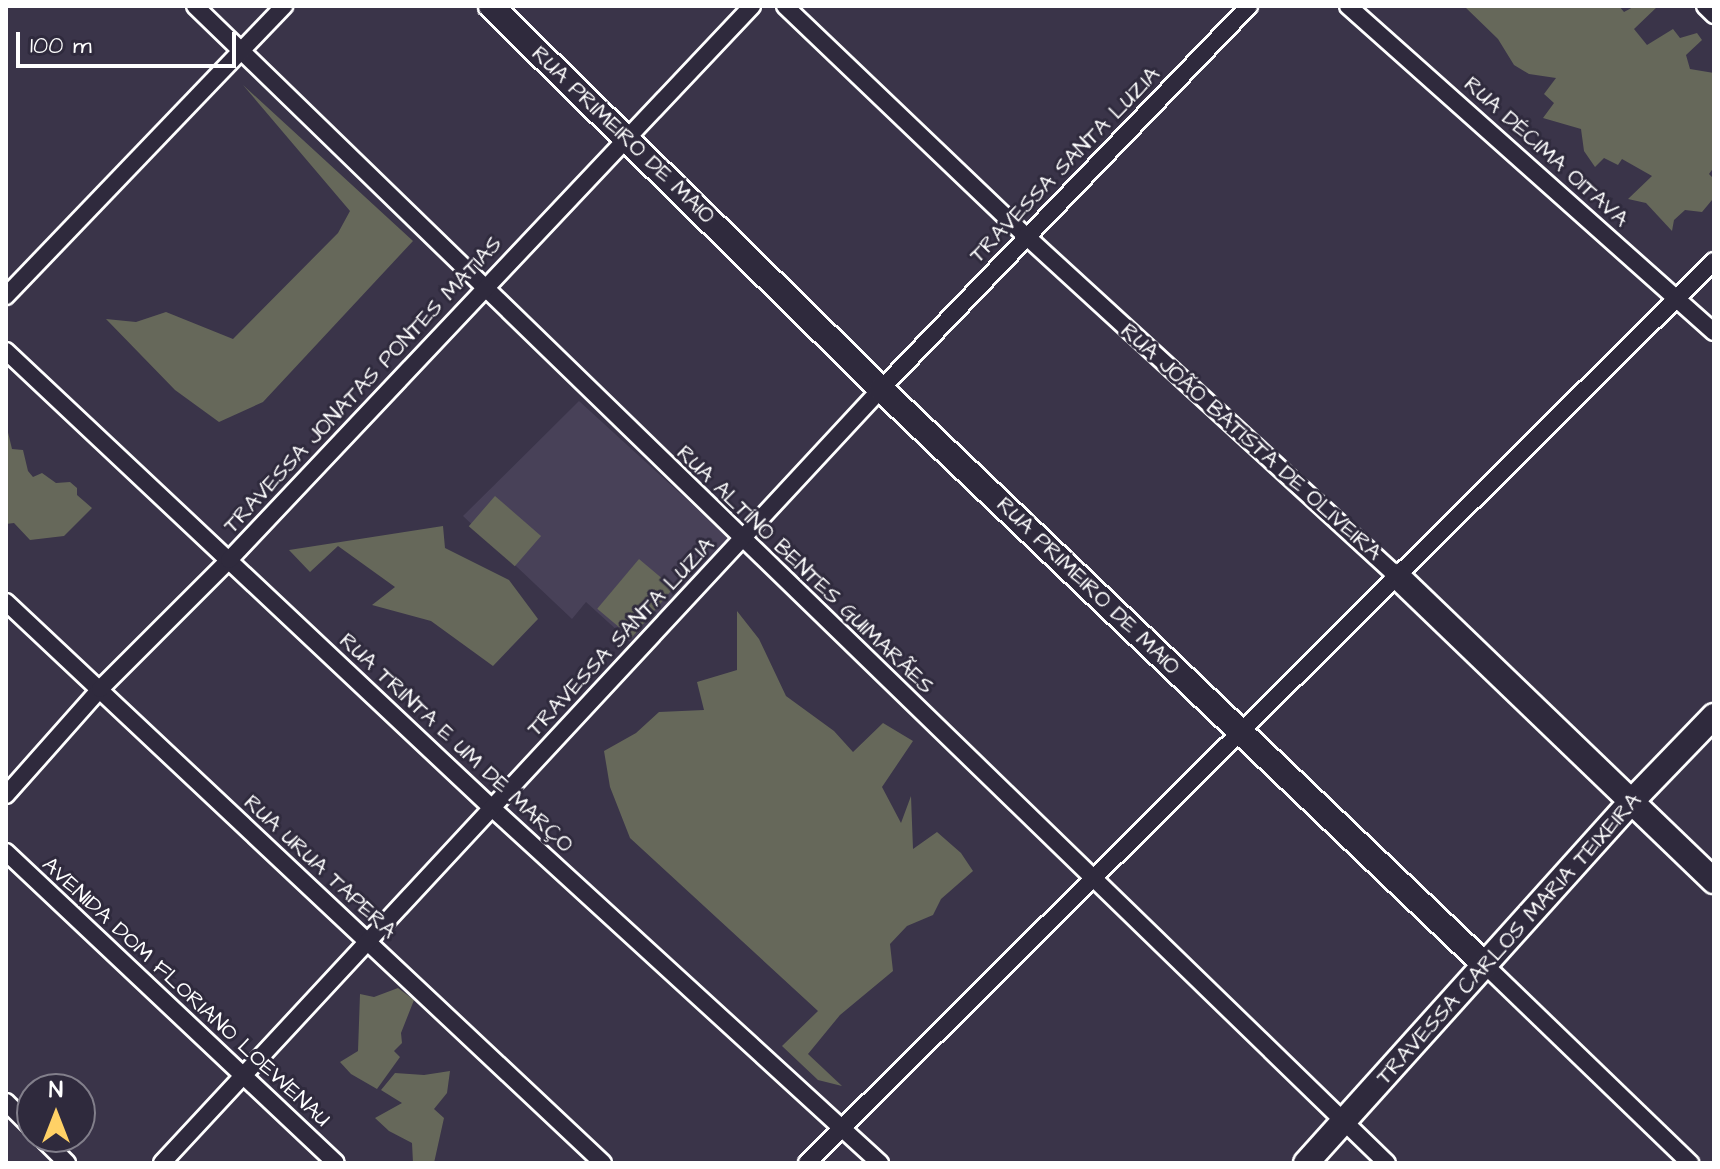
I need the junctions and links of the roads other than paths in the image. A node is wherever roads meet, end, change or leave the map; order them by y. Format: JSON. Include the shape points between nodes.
{"nodes":[{"id":1,"x":195,"y":6,"type":"edge"},
{"id":2,"x":284,"y":6,"type":"edge"},
{"id":3,"x":491,"y":6,"type":"edge"},
{"id":4,"x":752,"y":6,"type":"edge"},
{"id":5,"x":785,"y":6,"type":"edge"},
{"id":6,"x":1249,"y":6,"type":"edge"},
{"id":7,"x":1348,"y":6,"type":"edge"},
{"id":8,"x":1705,"y":6,"type":"edge"},
{"id":9,"x":1714,"y":15,"type":"edge"},
{"id":10,"x":242,"y":51,"type":"junction"},
{"id":11,"x":625,"y":136,"type":"junction"},
{"id":12,"x":1026,"y":236,"type":"junction"},
{"id":13,"x":1714,"y":261,"type":"edge"},
{"id":14,"x":484,"y":289,"type":"junction"},
{"id":15,"x":6,"y":296,"type":"edge"},
{"id":16,"x":1678,"y":300,"type":"junction"},
{"id":17,"x":1714,"y":332,"type":"edge"},
{"id":18,"x":6,"y":351,"type":"edge"},
{"id":19,"x":881,"y":389,"type":"junction"},
{"id":20,"x":741,"y":539,"type":"junction"},
{"id":21,"x":229,"y":560,"type":"junction"},
{"id":22,"x":1397,"y":576,"type":"junction"},
{"id":23,"x":6,"y":602,"type":"edge"},
{"id":24,"x":100,"y":689,"type":"junction"},
{"id":25,"x":1714,"y":716,"type":"edge"},
{"id":26,"x":1240,"y":731,"type":"junction"},
{"id":27,"x":6,"y":795,"type":"edge"},
{"id":28,"x":1630,"y":803,"type":"junction"},
{"id":29,"x":492,"y":808,"type":"junction"},
{"id":30,"x":6,"y":852,"type":"edge"},
{"id":31,"x":1095,"y":878,"type":"junction"},
{"id":32,"x":1714,"y":881,"type":"edge"},
{"id":33,"x":365,"y":940,"type":"junction"},
{"id":34,"x":1486,"y":966,"type":"junction"},
{"id":35,"x":244,"y":1076,"type":"junction"},
{"id":36,"x":1344,"y":1122,"type":"junction"},
{"id":37,"x":843,"y":1128,"type":"junction"},
{"id":38,"x":162,"y":1163,"type":"edge"},
{"id":39,"x":336,"y":1163,"type":"edge"},
{"id":40,"x":603,"y":1163,"type":"edge"},
{"id":41,"x":807,"y":1163,"type":"edge"},
{"id":42,"x":880,"y":1163,"type":"edge"},
{"id":43,"x":1306,"y":1163,"type":"edge"},
{"id":44,"x":1387,"y":1163,"type":"edge"},
{"id":45,"x":1690,"y":1163,"type":"edge"}],
"edges":[{"from":1,"to":10,"type":"street","name":"RUA ALTÍNO BENTES GUIMARÃES"},
{"from":2,"to":10,"type":"street"},
{"from":3,"to":11,"type":"street","name":"RUA PRIMEIRO DE MAIO"},
{"from":4,"to":11,"type":"street","name":"TRAVESSA JONATAS PONTES MATIAS"},
{"from":5,"to":12,"type":"street","name":"RUA JOÃO BATISTA DE OLIVEIRA"},
{"from":6,"to":12,"type":"street","name":"TRAVESSA SANTA LUZIA"},
{"from":7,"to":16,"type":"street","name":"RUA DÉCIMA OITAVA"},
{"from":8,"to":9,"type":"street"},
{"from":10,"to":14,"type":"street","name":"RUA ALTÍNO BENTES GUIMARÃES"},
{"from":10,"to":15,"type":"street"},
{"from":11,"to":14,"type":"street","name":"TRAVESSA JONATAS PONTES MATIAS"},
{"from":11,"to":19,"type":"street","name":"RUA PRIMEIRO DE MAIO"},
{"from":12,"to":19,"type":"street","name":"TRAVESSA SANTA LUZIA"},
{"from":12,"to":22,"type":"street","name":"RUA JOÃO BATISTA DE OLIVEIRA"},
{"from":13,"to":16,"type":"street"},
{"from":14,"to":20,"type":"street","name":"RUA ALTÍNO BENTES GUIMARÃES"},
{"from":14,"to":21,"type":"street","name":"TRAVESSA JONATAS PONTES MATIAS"},
{"from":16,"to":17,"type":"street","name":"RUA DÉCIMA OITAVA"},
{"from":16,"to":22,"type":"street"},
{"from":18,"to":21,"type":"street","name":"RUA TRINTA E UM DE MARÇO"},
{"from":19,"to":20,"type":"street","name":"TRAVESSA SANTA LUZIA"},
{"from":19,"to":26,"type":"street","name":"RUA PRIMEIRO DE MAIO"},
{"from":20,"to":29,"type":"street","name":"TRAVESSA SANTA LUZIA"},
{"from":20,"to":31,"type":"street","name":"RUA ALTÍNO BENTES GUIMARÃES"},
{"from":21,"to":24,"type":"street","name":"TRAVESSA JONATAS PONTES MATIAS"},
{"from":21,"to":29,"type":"street","name":"RUA TRINTA E UM DE MARÇO"},
{"from":22,"to":26,"type":"street"},
{"from":22,"to":28,"type":"street","name":"RUA JOÃO BATISTA DE OLIVEIRA"},
{"from":23,"to":24,"type":"street","name":"RUA URUA TAPERA"},
{"from":24,"to":27,"type":"street","name":"TRAVESSA JONATAS PONTES MATIAS"},
{"from":24,"to":33,"type":"street","name":"RUA URUA TAPERA"},
{"from":25,"to":28,"type":"street","name":"TRAVESSA CARLOS MARIA TEIXEIRA"},
{"from":26,"to":31,"type":"street"},
{"from":26,"to":34,"type":"street","name":"RUA PRIMEIRO DE MAIO"},
{"from":28,"to":32,"type":"street","name":"RUA JOÃO BATISTA DE OLIVEIRA"},
{"from":28,"to":34,"type":"street","name":"TRAVESSA CARLOS MARIA TEIXEIRA"},
{"from":29,"to":33,"type":"street","name":"TRAVESSA SANTA LUZIA"},
{"from":29,"to":37,"type":"street","name":"RUA TRINTA E UM DE MARÇO"},
{"from":30,"to":35,"type":"street","name":"AVENIDA DOM FLORIANO LOEWENAU"},
{"from":31,"to":36,"type":"street","name":"RUA ALTÍNO BENTES GUIMARÃES"},
{"from":31,"to":37,"type":"street"},
{"from":33,"to":35,"type":"street","name":"TRAVESSA SANTA LUZIA"},
{"from":33,"to":40,"type":"street","name":"RUA URUA TAPERA"},
{"from":34,"to":36,"type":"street","name":"TRAVESSA CARLOS MARIA TEIXEIRA"},
{"from":34,"to":45,"type":"street","name":"RUA PRIMEIRO DE MAIO"},
{"from":35,"to":38,"type":"street","name":"TRAVESSA SANTA LUZIA"},
{"from":35,"to":39,"type":"street","name":"AVENIDA DOM FLORIANO LOEWENAU"},
{"from":36,"to":43,"type":"street","name":"TRAVESSA CARLOS MARIA TEIXEIRA"},
{"from":36,"to":44,"type":"street","name":"RUA ALTÍNO BENTES GUIMARÃES"},
{"from":37,"to":41,"type":"street"},
{"from":37,"to":42,"type":"street","name":"RUA TRINTA E UM DE MARÇO"}]}
